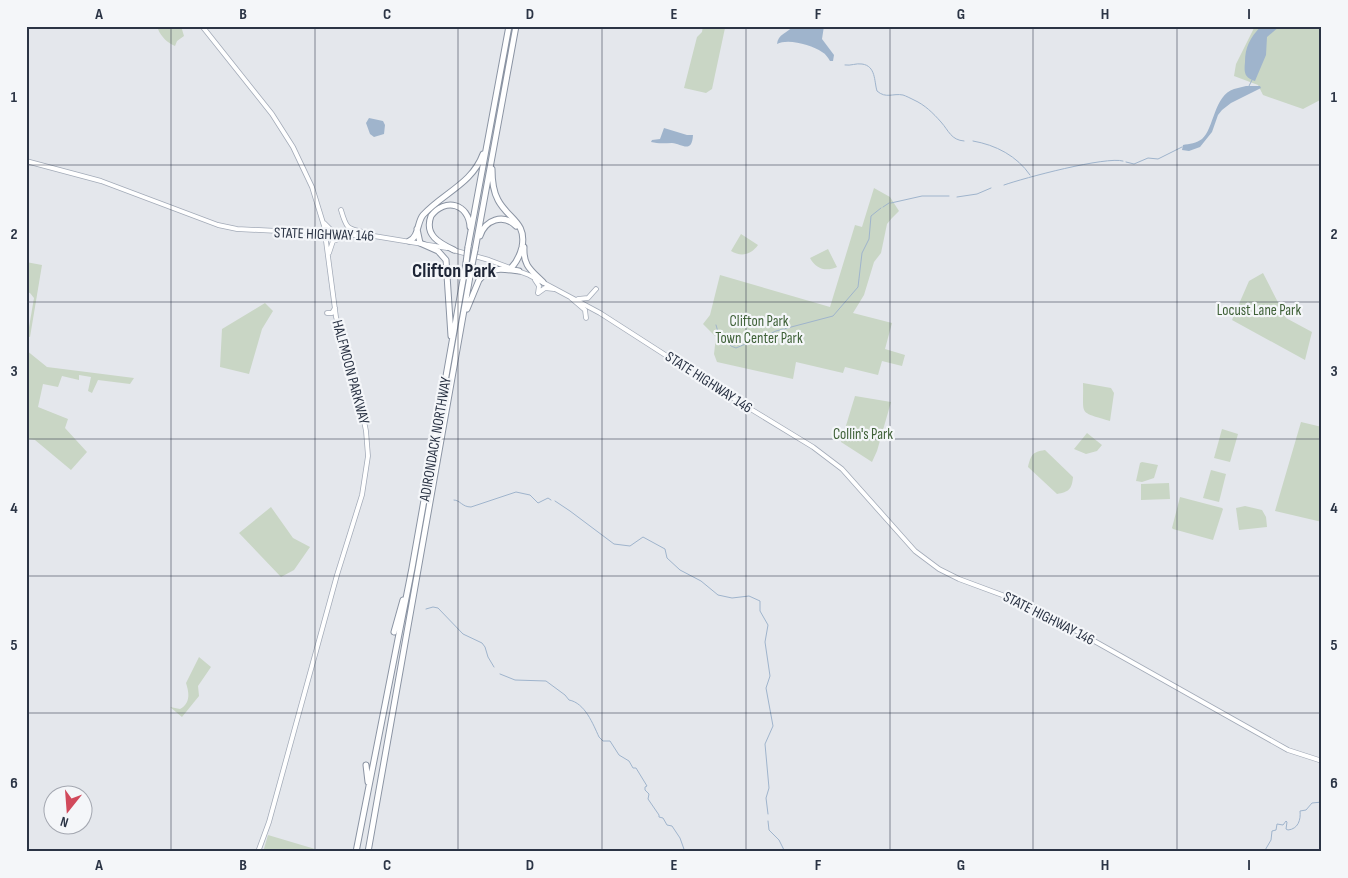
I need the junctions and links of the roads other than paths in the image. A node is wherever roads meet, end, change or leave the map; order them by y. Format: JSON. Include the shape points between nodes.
{"nodes":[{"id":1,"x":202,"y":26,"type":"edge"},
{"id":2,"x":509,"y":26,"type":"edge"},
{"id":3,"x":516,"y":26,"type":"edge"},
{"id":4,"x":488,"y":142,"type":"junction"},
{"id":5,"x":493,"y":148,"type":"junction"},
{"id":6,"x":26,"y":161,"type":"edge"},
{"id":7,"x":341,"y":210,"type":"dead end"},
{"id":8,"x":323,"y":221,"type":"junction"},
{"id":9,"x":417,"y":229,"type":"junction"},
{"id":10,"x":523,"y":233,"type":"junction"},
{"id":11,"x":325,"y":234,"type":"junction"},
{"id":12,"x":340,"y":235,"type":"junction"},
{"id":13,"x":352,"y":235,"type":"junction"},
{"id":14,"x":374,"y":236,"type":"junction"},
{"id":15,"x":409,"y":241,"type":"junction"},
{"id":16,"x":477,"y":241,"type":"junction"},
{"id":17,"x":420,"y":243,"type":"junction"},
{"id":18,"x":469,"y":245,"type":"junction"},
{"id":19,"x":454,"y":250,"type":"junction"},
{"id":20,"x":328,"y":256,"type":"junction"},
{"id":21,"x":510,"y":268,"type":"junction"},
{"id":22,"x":518,"y":271,"type":"junction"},
{"id":23,"x":534,"y":278,"type":"junction"},
{"id":24,"x":543,"y":282,"type":"junction"},
{"id":25,"x":596,"y":289,"type":"dead end"},
{"id":26,"x":558,"y":290,"type":"junction"},
{"id":27,"x":570,"y":296,"type":"junction"},
{"id":28,"x":575,"y":299,"type":"junction"},
{"id":29,"x":334,"y":308,"type":"junction"},
{"id":30,"x":327,"y":313,"type":"dead end"},
{"id":31,"x":463,"y":318,"type":"junction"},
{"id":32,"x":586,"y":318,"type":"dead end"},
{"id":33,"x":450,"y":356,"type":"junction"},
{"id":34,"x":412,"y":568,"type":"junction"},
{"id":35,"x":394,"y":632,"type":"dead end"},
{"id":36,"x":1322,"y":762,"type":"edge"},
{"id":37,"x":366,"y":765,"type":"dead end"},
{"id":38,"x":365,"y":806,"type":"junction"},
{"id":39,"x":258,"y":852,"type":"edge"},
{"id":40,"x":356,"y":852,"type":"edge"},
{"id":41,"x":368,"y":852,"type":"edge"}],
"edges":[{"from":1,"to":8,"type":"main road","name":"HALFMOON PARKWAY","via":[[289,140],[312,187]]},
{"from":2,"to":4,"type":"highway","name":"ADIRONDACK NORTHWAY"},
{"from":3,"to":5,"type":"highway","name":"ADIRONDACK NORTHWAY"},
{"from":4,"to":9,"type":"highway","via":[[474,172],[424,214]]},
{"from":4,"to":18,"type":"highway","name":"ADIRONDACK NORTHWAY"},
{"from":5,"to":10,"type":"highway","via":[[492,181],[497,198]]},
{"from":5,"to":16,"type":"highway","name":"ADIRONDACK NORTHWAY"},
{"from":6,"to":11,"type":"main road","name":"STATE HIGHWAY 146","via":[[101,181],[218,225],[250,231]]},
{"from":7,"to":14,"type":"main road","via":[[348,229]]},
{"from":8,"to":11,"type":"main road","name":"HALFMOON PARKWAY"},
{"from":8,"to":12,"type":"main road"},
{"from":9,"to":15,"type":"highway"},
{"from":9,"to":17,"type":"highway"},
{"from":10,"to":21,"type":"highway","via":[[520,254]]},
{"from":10,"to":24,"type":"highway","via":[[526,263]]},
{"from":11,"to":12,"type":"main road","name":"STATE HIGHWAY 146"},
{"from":11,"to":20,"type":"main road","name":"HALFMOON PARKWAY"},
{"from":12,"to":13,"type":"main road","name":"STATE HIGHWAY 146"},
{"from":13,"to":14,"type":"main road","name":"STATE HIGHWAY 146"},
{"from":13,"to":20,"type":"main road","via":[[334,240]]},
{"from":14,"to":15,"type":"main road","name":"STATE HIGHWAY 146"},
{"from":15,"to":17,"type":"main road","name":"STATE HIGHWAY 146"},
{"from":16,"to":21,"type":"highway","via":[[484,227],[492,221],[504,219],[513,223],[520,231],[521,240]]},
{"from":16,"to":31,"type":"highway","name":"ADIRONDACK NORTHWAY","bridge":true},
{"from":17,"to":19,"type":"main road","name":"STATE HIGHWAY 146"},
{"from":17,"to":33,"type":"highway","via":[[438,250],[446,260]]},
{"from":18,"to":19,"type":"highway","via":[[468,215],[458,206],[442,206],[431,216],[430,231],[438,242]]},
{"from":18,"to":33,"type":"highway","name":"ADIRONDACK NORTHWAY","bridge":true},
{"from":19,"to":21,"type":"main road","name":"STATE HIGHWAY 146"},
{"from":20,"to":29,"type":"main road","name":"HALFMOON PARKWAY"},
{"from":21,"to":22,"type":"main road","name":"STATE HIGHWAY 146"},
{"from":22,"to":23,"type":"main road","name":"STATE HIGHWAY 146"},
{"from":22,"to":31,"type":"highway","via":[[494,269],[483,276]]},
{"from":23,"to":24,"type":"main road","name":"STATE HIGHWAY 146"},
{"from":23,"to":26,"type":"main road","via":[[539,286],[538,294],[545,288]]},
{"from":24,"to":26,"type":"main road","name":"STATE HIGHWAY 146"},
{"from":25,"to":28,"type":"main road","via":[[588,298]]},
{"from":26,"to":27,"type":"main road","name":"STATE HIGHWAY 146"},
{"from":27,"to":28,"type":"main road","name":"STATE HIGHWAY 146"},
{"from":27,"to":32,"type":"main road","via":[[585,310]]},
{"from":28,"to":36,"type":"main road","name":"STATE HIGHWAY 146","via":[[829,458],[914,551],[939,569],[1032,606],[1281,746]]},
{"from":29,"to":30,"type":"main road","via":[[332,313]]},
{"from":29,"to":39,"type":"main road","name":"HALFMOON PARKWAY","via":[[362,407],[368,456],[362,495]]},
{"from":31,"to":41,"type":"highway","name":"ADIRONDACK NORTHWAY"},
{"from":33,"to":34,"type":"highway","name":"ADIRONDACK NORTHWAY"},
{"from":34,"to":35,"type":"highway"},
{"from":34,"to":38,"type":"highway","name":"ADIRONDACK NORTHWAY"},
{"from":37,"to":38,"type":"highway"},
{"from":38,"to":40,"type":"highway","name":"ADIRONDACK NORTHWAY"}]}
